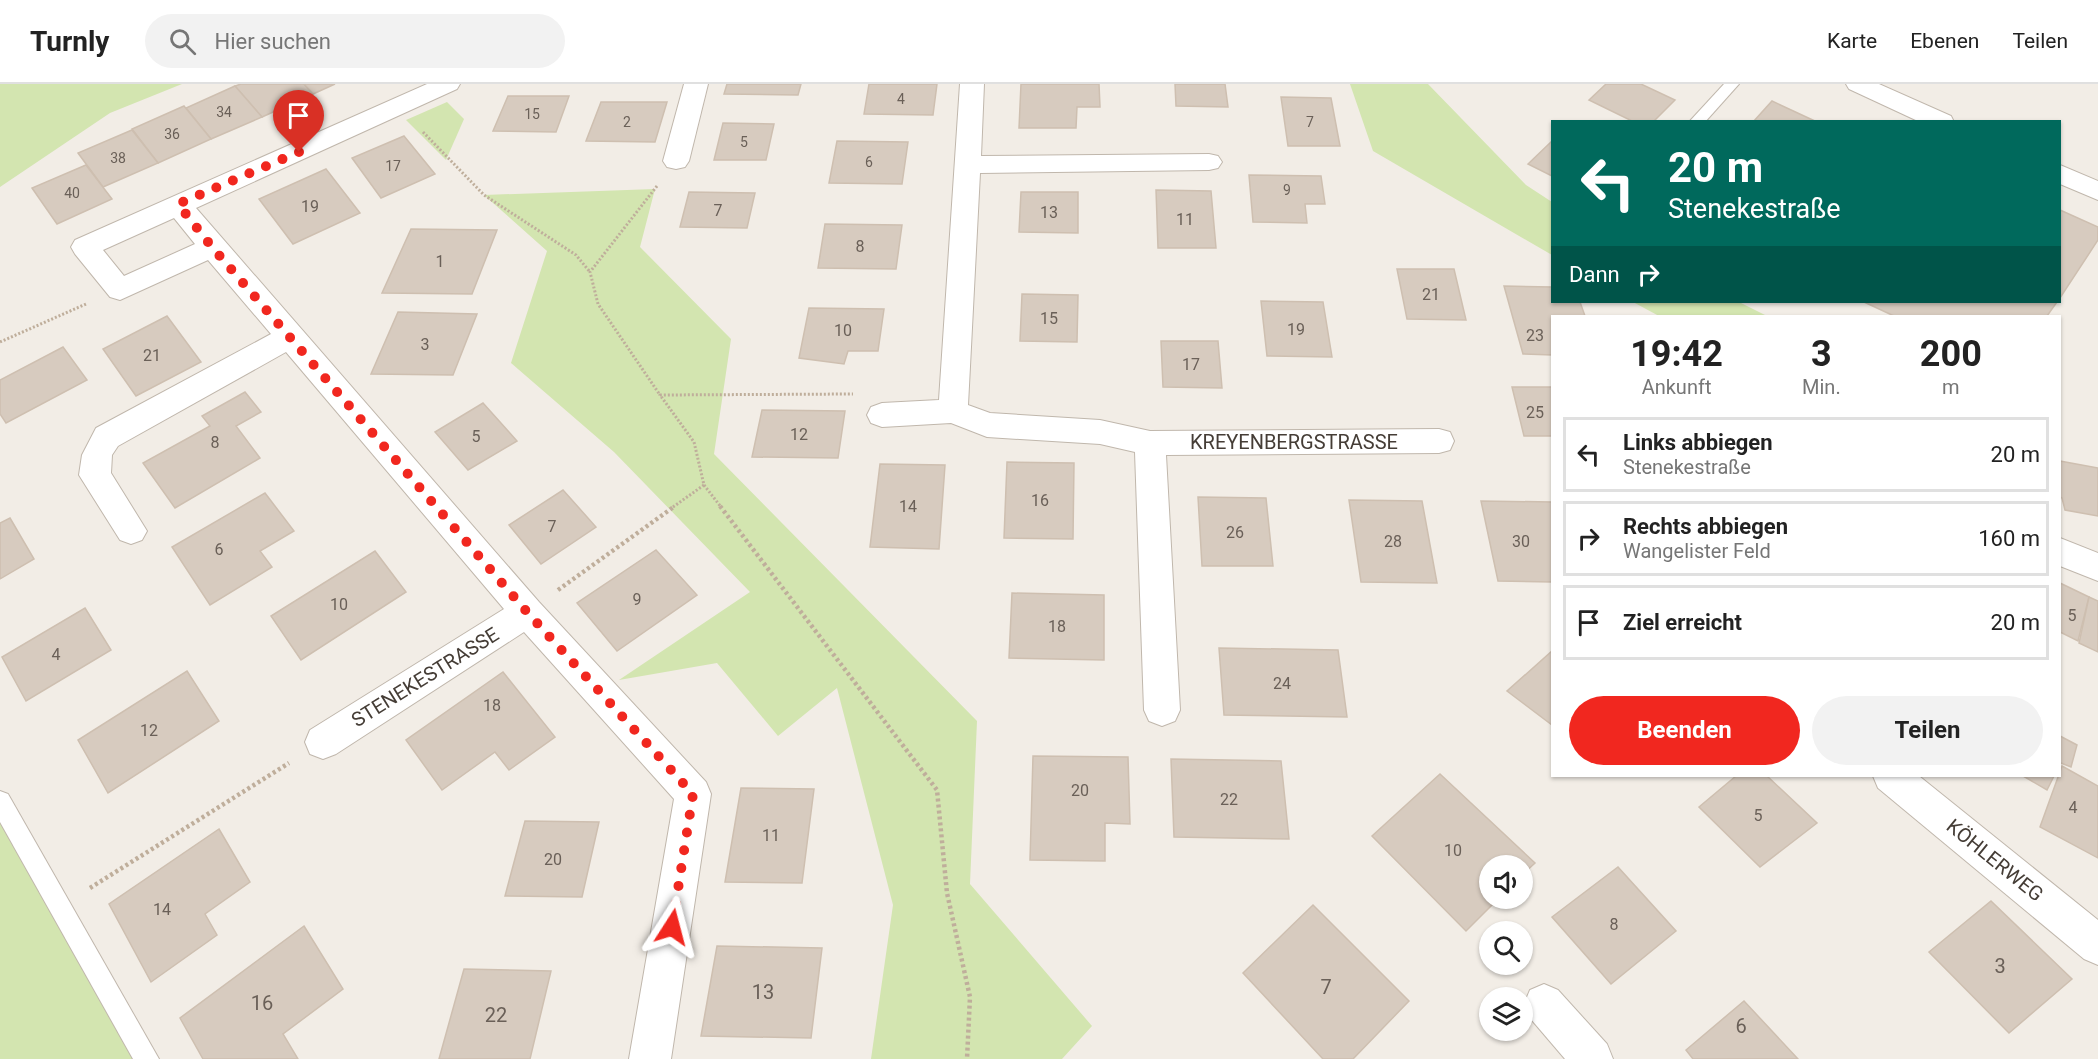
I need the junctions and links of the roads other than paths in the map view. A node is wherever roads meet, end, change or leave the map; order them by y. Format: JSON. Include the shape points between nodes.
{"nodes":[{"id":1,"x":448,"y":84,"type":"edge"},
{"id":2,"x":696,"y":84,"type":"edge"},
{"id":3,"x":972,"y":84,"type":"edge"},
{"id":4,"x":1732,"y":84,"type":"edge"},
{"id":5,"x":1858,"y":84,"type":"edge"},
{"id":6,"x":1698,"y":120,"type":"edge"},
{"id":7,"x":1938,"y":120,"type":"edge"},
{"id":8,"x":676,"y":161,"type":"road end"},
{"id":9,"x":1209,"y":162,"type":"dead end"},
{"id":10,"x":966,"y":165,"type":"junction"},
{"id":11,"x":2061,"y":174,"type":"edge"},
{"id":12,"x":2098,"y":191,"type":"edge"},
{"id":13,"x":178,"y":204,"type":"junction"},
{"id":14,"x":212,"y":247,"type":"junction"},
{"id":15,"x":290,"y":337,"type":"junction"},
{"id":16,"x":953,"y":411,"type":"junction"},
{"id":17,"x":882,"y":415,"type":"road end"},
{"id":18,"x":1439,"y":441,"type":"dead end"},
{"id":19,"x":1150,"y":443,"type":"junction"},
{"id":20,"x":131,"y":531,"type":"dead end"},
{"id":21,"x":2061,"y":552,"type":"edge"},
{"id":22,"x":2098,"y":567,"type":"edge"},
{"id":23,"x":527,"y":612,"type":"junction"},
{"id":24,"x":1162,"y":710,"type":"dead end"},
{"id":25,"x":323,"y":742,"type":"road end"},
{"id":26,"x":1892,"y":777,"type":"edge"},
{"id":27,"x":0,"y":801,"type":"edge"},
{"id":28,"x":2098,"y":945,"type":"edge"},
{"id":29,"x":1544,"y":1004,"type":"dead end"},
{"id":30,"x":147,"y":1059,"type":"edge"},
{"id":31,"x":650,"y":1059,"type":"edge"},
{"id":32,"x":1592,"y":1059,"type":"edge"}],
"edges":[{"from":1,"to":13,"type":"street"},
{"from":2,"to":8,"type":"street"},
{"from":3,"to":10,"type":"street"},
{"from":4,"to":6,"type":"lane"},
{"from":5,"to":7,"type":"street"},
{"from":9,"to":10,"type":"street"},
{"from":10,"to":16,"type":"street"},
{"from":11,"to":12,"type":"street"},
{"from":13,"to":14,"type":"street"},
{"from":13,"to":14,"type":"street","via":[[85,247],[120,290]]},
{"from":14,"to":15,"type":"street"},
{"from":15,"to":20,"type":"street","via":[[107,437],[97,456],[94,475]]},
{"from":15,"to":23,"type":"street"},
{"from":16,"to":17,"type":"street","name":"KREYENBERGSTRASSE"},
{"from":16,"to":19,"type":"street","name":"KREYENBERGSTRASSE","via":[[987,424],[1100,432]]},
{"from":18,"to":19,"type":"street","name":"KREYENBERGSTRASSE"},
{"from":19,"to":24,"type":"street"},
{"from":21,"to":22,"type":"street"},
{"from":23,"to":25,"type":"street","name":"STENEKESTRASSE"},
{"from":23,"to":31,"type":"street","via":[[693,794]]},
{"from":26,"to":28,"type":"street","name":"KÖHLERWEG"},
{"from":27,"to":30,"type":"lane"},
{"from":29,"to":32,"type":"street"}]}
